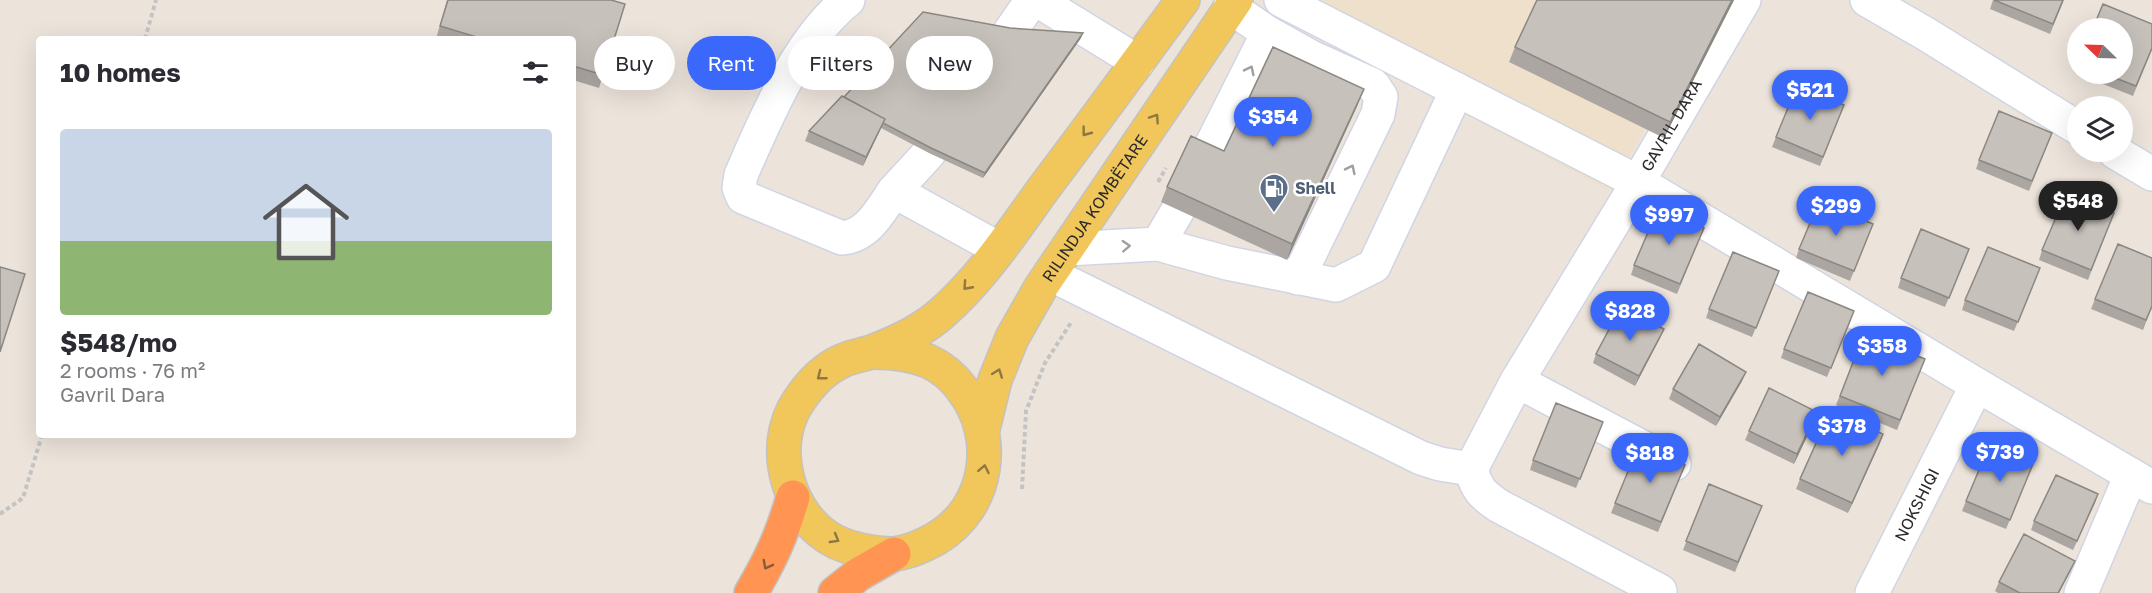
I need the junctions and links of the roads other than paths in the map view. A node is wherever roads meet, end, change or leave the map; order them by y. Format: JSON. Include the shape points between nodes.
{"nodes":[{"id":1,"x":848,"y":0,"type":"edge"},
{"id":2,"x":1032,"y":0,"type":"edge"},
{"id":3,"x":1037,"y":0,"type":"edge"},
{"id":4,"x":1183,"y":0,"type":"edge"},
{"id":5,"x":1281,"y":0,"type":"edge"},
{"id":6,"x":1744,"y":0,"type":"edge"},
{"id":7,"x":1867,"y":0,"type":"edge"},
{"id":8,"x":1233,"y":4,"type":"edge"},
{"id":9,"x":1008,"y":33,"type":"edge"},
{"id":10,"x":1268,"y":33,"type":"junction"},
{"id":11,"x":1138,"y":62,"type":"junction"},
{"id":12,"x":1457,"y":90,"type":"junction"},
{"id":13,"x":2067,"y":121,"type":"edge"},
{"id":14,"x":1214,"y":152,"type":"edge"},
{"id":15,"x":929,"y":153,"type":"edge"},
{"id":16,"x":2132,"y":162,"type":"edge"},
{"id":17,"x":2152,"y":174,"type":"edge"},
{"id":18,"x":1638,"y":182,"type":"junction"},
{"id":19,"x":894,"y":191,"type":"junction"},
{"id":20,"x":1178,"y":210,"type":"edge"},
{"id":21,"x":1158,"y":244,"type":"junction"},
{"id":22,"x":999,"y":249,"type":"junction"},
{"id":23,"x":1059,"y":261,"type":"junction"},
{"id":24,"x":1298,"y":278,"type":"junction"},
{"id":25,"x":874,"y":352,"type":"junction"},
{"id":26,"x":1517,"y":381,"type":"junction"},
{"id":27,"x":1977,"y":385,"type":"junction"},
{"id":28,"x":983,"y":429,"type":"junction"},
{"id":29,"x":1674,"y":464,"type":"edge"},
{"id":30,"x":1471,"y":469,"type":"junction"},
{"id":31,"x":2141,"y":481,"type":"edge"},
{"id":32,"x":793,"y":497,"type":"junction"},
{"id":33,"x":894,"y":554,"type":"junction"},
{"id":34,"x":1660,"y":591,"type":"dead end"},
{"id":35,"x":751,"y":593,"type":"edge"},
{"id":36,"x":835,"y":593,"type":"edge"},
{"id":37,"x":1872,"y":593,"type":"edge"},
{"id":38,"x":2081,"y":593,"type":"edge"}],
"edges":[{"from":1,"to":19,"type":"street","via":[[815,32],[781,89],[739,188],[743,197],[842,238],[863,231]]},
{"from":2,"to":9,"type":"street"},
{"from":3,"to":11,"type":"street"},
{"from":4,"to":11,"type":"main road"},
{"from":5,"to":12,"type":"street"},
{"from":6,"to":18,"type":"street","name":"GAVRIL DARA"},
{"from":7,"to":13,"type":"street"},
{"from":8,"to":10,"type":"street"},
{"from":23,"to":8,"type":"main road","name":"RILINDJA KOMBËTARE","one_way":true},
{"from":14,"to":10,"type":"street","one_way":true},
{"from":24,"to":10,"type":"street","one_way":true,"via":[[1318,216],[1378,114],[1381,97],[1372,85]]},
{"from":11,"to":22,"type":"main road","one_way":true},
{"from":12,"to":18,"type":"street"},
{"from":12,"to":24,"type":"street","via":[[1374,266],[1336,285]]},
{"from":15,"to":19,"type":"street"},
{"from":16,"to":17,"type":"street"},
{"from":18,"to":26,"type":"street","name":"GAVRIL DARA"},
{"from":18,"to":27,"type":"street"},
{"from":19,"to":22,"type":"street"},
{"from":20,"to":21,"type":"street"},
{"from":23,"to":21,"type":"street","one_way":true},
{"from":21,"to":24,"type":"street","via":[[1233,250]]},
{"from":22,"to":25,"type":"main road","one_way":true,"via":[[941,313],[915,332]]},
{"from":28,"to":23,"type":"main road","name":"RILINDJA KOMBËTARE","one_way":true,"via":[[995,380],[1012,338]]},
{"from":23,"to":30,"type":"street","via":[[1421,458]]},
{"from":25,"to":28,"type":"main road","via":[[903,353],[931,362],[954,379],[973,402]]},
{"from":25,"to":32,"type":"main road","one_way":true,"via":[[843,360],[816,378],[796,404],[785,434],[784,466]]},
{"from":26,"to":29,"type":"street"},
{"from":26,"to":30,"type":"street","name":"GAVRIL DARA"},
{"from":27,"to":31,"type":"street"},
{"from":27,"to":37,"type":"street","name":"NOKSHIQI"},
{"from":33,"to":28,"type":"main road","one_way":true,"via":[[922,547],[947,532],[967,512],[980,486],[986,458]]},
{"from":30,"to":34,"type":"street","via":[[1476,487],[1498,506]]},
{"from":31,"to":38,"type":"street"},
{"from":32,"to":33,"type":"main road","one_way":true,"via":[[811,522],[834,541],[863,552]]},
{"from":32,"to":35,"type":"highway","one_way":true,"via":[[783,533]]},
{"from":33,"to":36,"type":"highway"}]}
